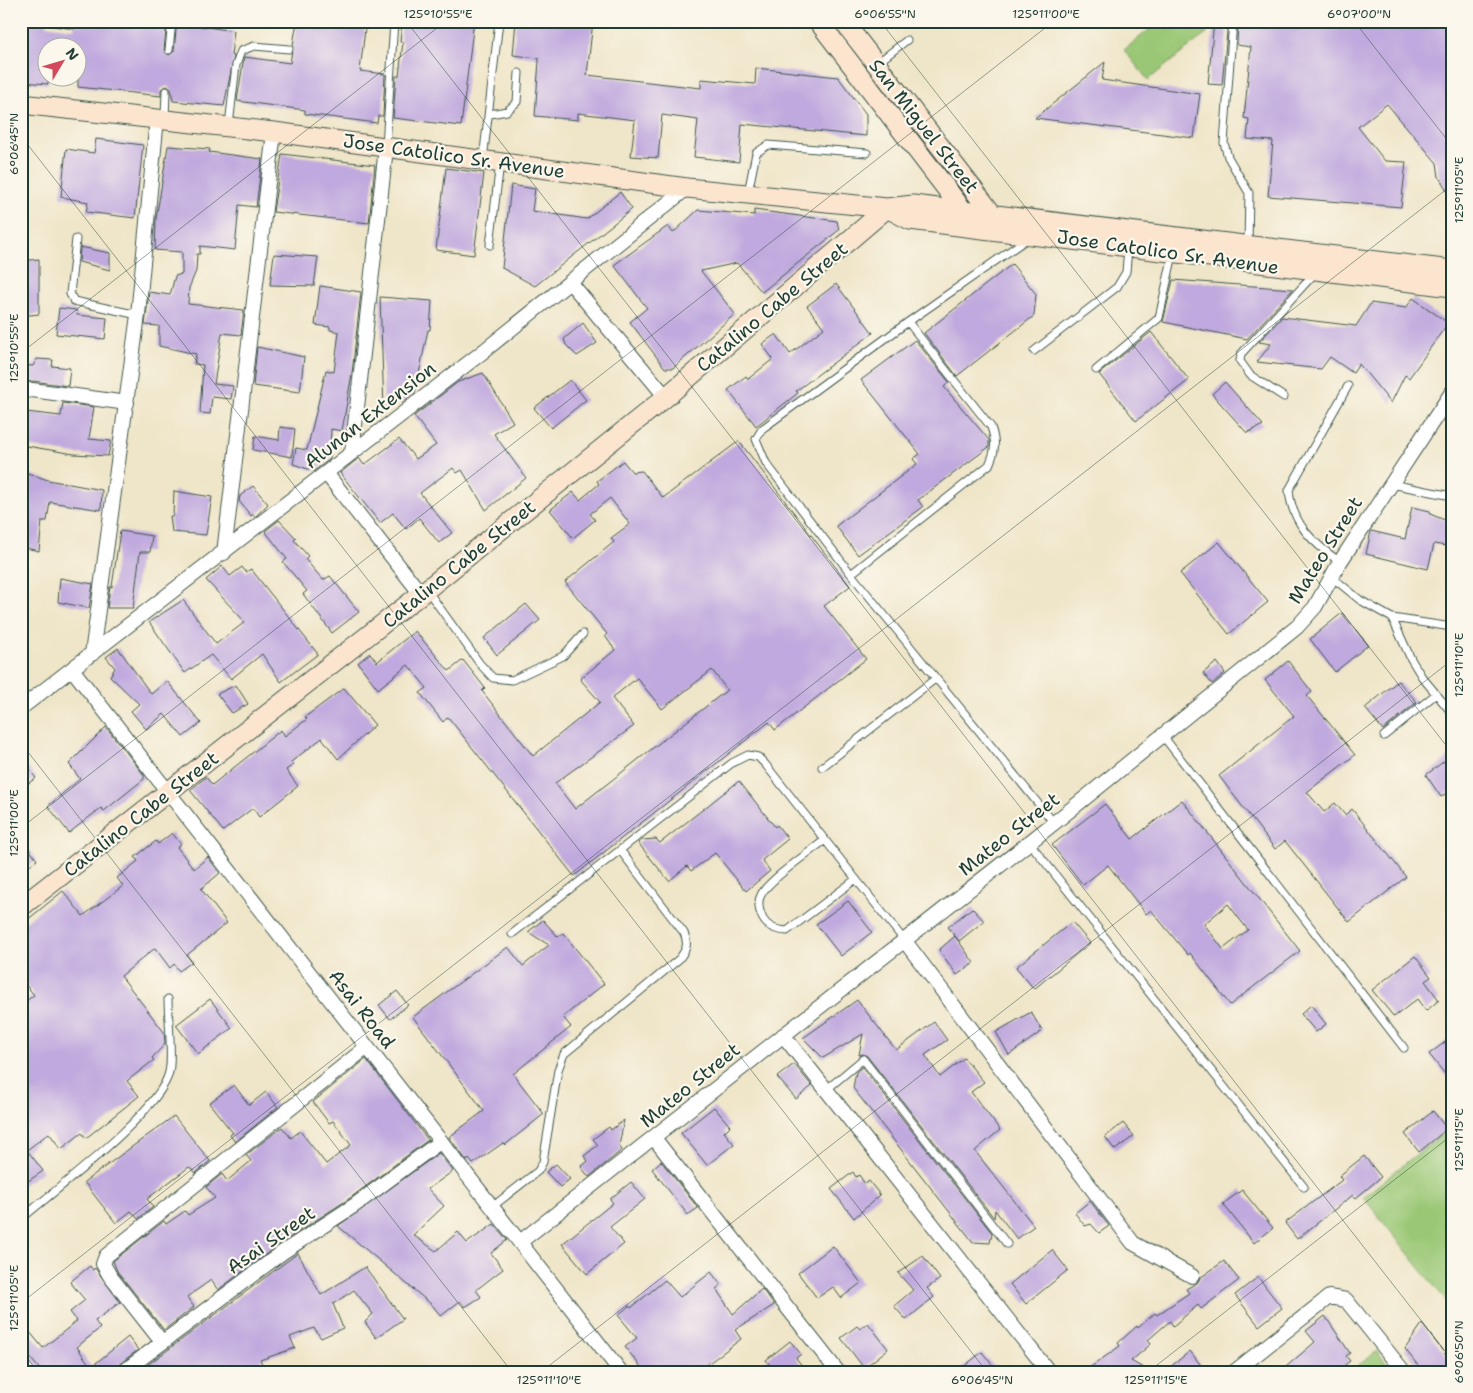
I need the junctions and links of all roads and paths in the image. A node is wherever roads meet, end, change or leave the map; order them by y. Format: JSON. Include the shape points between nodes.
{"nodes":[{"id":1,"x":172,"y":21,"type":"edge"},
{"id":2,"x":394,"y":21,"type":"edge"},
{"id":3,"x":500,"y":21,"type":"edge"},
{"id":4,"x":818,"y":21,"type":"edge"},
{"id":5,"x":842,"y":21,"type":"edge"},
{"id":6,"x":1234,"y":21,"type":"edge"},
{"id":7,"x":907,"y":40,"type":"dead end"},
{"id":8,"x":288,"y":49,"type":"dead end"},
{"id":9,"x":169,"y":50,"type":"dead end"},
{"id":10,"x":876,"y":64,"type":"junction"},
{"id":11,"x":519,"y":73,"type":"dead end"},
{"id":12,"x":166,"y":91,"type":"dead end"},
{"id":13,"x":21,"y":104,"type":"edge"},
{"id":14,"x":490,"y":114,"type":"junction"},
{"id":15,"x":161,"y":119,"type":"junction"},
{"id":16,"x":229,"y":127,"type":"junction"},
{"id":17,"x":274,"y":132,"type":"junction"},
{"id":18,"x":386,"y":148,"type":"junction"},
{"id":19,"x":867,"y":153,"type":"dead end"},
{"id":20,"x":491,"y":162,"type":"junction"},
{"id":21,"x":687,"y":188,"type":"junction"},
{"id":22,"x":748,"y":194,"type":"junction"},
{"id":23,"x":887,"y":208,"type":"junction"},
{"id":24,"x":964,"y":211,"type":"junction"},
{"id":25,"x":992,"y":214,"type":"junction"},
{"id":26,"x":976,"y":228,"type":"junction"},
{"id":27,"x":1006,"y":231,"type":"junction"},
{"id":28,"x":1034,"y":234,"type":"junction"},
{"id":29,"x":76,"y":239,"type":"dead end"},
{"id":30,"x":490,"y":245,"type":"dead end"},
{"id":31,"x":1248,"y":245,"type":"junction"},
{"id":32,"x":1128,"y":248,"type":"junction"},
{"id":33,"x":1173,"y":254,"type":"junction"},
{"id":34,"x":1452,"y":270,"type":"edge"},
{"id":35,"x":1316,"y":272,"type":"junction"},
{"id":36,"x":570,"y":282,"type":"junction"},
{"id":37,"x":1452,"y":287,"type":"edge"},
{"id":38,"x":138,"y":315,"type":"junction"},
{"id":39,"x":908,"y":322,"type":"junction"},
{"id":40,"x":1034,"y":351,"type":"dead end"},
{"id":41,"x":1096,"y":370,"type":"dead end"},
{"id":42,"x":1348,"y":386,"type":"dead end"},
{"id":43,"x":21,"y":392,"type":"edge"},
{"id":44,"x":1452,"y":392,"type":"edge"},
{"id":45,"x":666,"y":397,"type":"junction"},
{"id":46,"x":1284,"y":397,"type":"dead end"},
{"id":47,"x":127,"y":402,"type":"junction"},
{"id":48,"x":352,"y":452,"type":"junction"},
{"id":49,"x":326,"y":473,"type":"junction"},
{"id":50,"x":1389,"y":484,"type":"junction"},
{"id":51,"x":1452,"y":496,"type":"edge"},
{"id":52,"x":224,"y":553,"type":"junction"},
{"id":53,"x":1340,"y":562,"type":"junction"},
{"id":54,"x":851,"y":574,"type":"junction"},
{"id":55,"x":1332,"y":577,"type":"junction"},
{"id":56,"x":424,"y":592,"type":"junction"},
{"id":57,"x":1392,"y":618,"type":"junction"},
{"id":58,"x":1452,"y":627,"type":"edge"},
{"id":59,"x":583,"y":634,"type":"dead end"},
{"id":60,"x":92,"y":654,"type":"junction"},
{"id":61,"x":72,"y":669,"type":"junction"},
{"id":62,"x":935,"y":679,"type":"junction"},
{"id":63,"x":1436,"y":694,"type":"junction"},
{"id":64,"x":21,"y":708,"type":"edge"},
{"id":65,"x":1452,"y":713,"type":"edge"},
{"id":66,"x":1163,"y":736,"type":"junction"},
{"id":67,"x":1384,"y":736,"type":"dead end"},
{"id":68,"x":822,"y":767,"type":"dead end"},
{"id":69,"x":169,"y":793,"type":"junction"},
{"id":70,"x":1054,"y":823,"type":"junction"},
{"id":71,"x":826,"y":840,"type":"junction"},
{"id":72,"x":1029,"y":842,"type":"junction"},
{"id":73,"x":620,"y":850,"type":"junction"},
{"id":74,"x":856,"y":879,"type":"junction"},
{"id":75,"x":21,"y":907,"type":"edge"},
{"id":76,"x":512,"y":934,"type":"dead end"},
{"id":77,"x":904,"y":940,"type":"junction"},
{"id":78,"x":168,"y":999,"type":"dead end"},
{"id":79,"x":783,"y":1035,"type":"junction"},
{"id":80,"x":367,"y":1046,"type":"junction"},
{"id":81,"x":1404,"y":1048,"type":"dead end"},
{"id":82,"x":826,"y":1091,"type":"junction"},
{"id":83,"x":654,"y":1138,"type":"junction"},
{"id":84,"x":441,"y":1141,"type":"junction"},
{"id":85,"x":1304,"y":1187,"type":"dead end"},
{"id":86,"x":492,"y":1207,"type":"junction"},
{"id":87,"x":21,"y":1219,"type":"edge"},
{"id":88,"x":520,"y":1242,"type":"junction"},
{"id":89,"x":1007,"y":1244,"type":"dead end"},
{"id":90,"x":1192,"y":1276,"type":"dead end"},
{"id":91,"x":162,"y":1342,"type":"junction"},
{"id":92,"x":123,"y":1372,"type":"edge"},
{"id":93,"x":621,"y":1372,"type":"edge"},
{"id":94,"x":838,"y":1372,"type":"edge"},
{"id":95,"x":1049,"y":1372,"type":"edge"},
{"id":96,"x":1234,"y":1372,"type":"edge"},
{"id":97,"x":1404,"y":1372,"type":"edge"}],
"edges":[{"from":1,"to":9,"type":"lane"},
{"from":2,"to":18,"type":"lane"},
{"from":3,"to":14,"type":"lane"},
{"from":4,"to":24,"type":"main road","name":"San Miguel Street"},
{"from":5,"to":10,"type":"main road","name":"San Miguel Street"},
{"from":6,"to":31,"type":"lane","via":[[1224,143],[1228,158],[1249,193]]},
{"from":7,"to":10,"type":"lane"},
{"from":8,"to":16,"type":"lane","via":[[254,46],[241,51],[236,65]]},
{"from":10,"to":25,"type":"main road","name":"San Miguel Street"},
{"from":11,"to":14,"type":"lane","via":[[517,102],[508,111]]},
{"from":12,"to":15,"type":"lane"},
{"from":13,"to":15,"type":"main road","name":"Jose Catolico Sr. Avenue"},
{"from":14,"to":20,"type":"lane"},
{"from":15,"to":16,"type":"main road","name":"Jose Catolico Sr. Avenue"},
{"from":15,"to":38,"type":"street"},
{"from":16,"to":17,"type":"main road","name":"Jose Catolico Sr. Avenue"},
{"from":17,"to":18,"type":"main road","name":"Jose Catolico Sr. Avenue"},
{"from":17,"to":52,"type":"street"},
{"from":18,"to":20,"type":"main road","name":"Jose Catolico Sr. Avenue"},
{"from":18,"to":48,"type":"street"},
{"from":19,"to":22,"type":"lane","via":[[768,145],[756,153]]},
{"from":20,"to":21,"type":"main road","name":"Jose Catolico Sr. Avenue"},
{"from":20,"to":30,"type":"lane"},
{"from":21,"to":22,"type":"main road","name":"Jose Catolico Sr. Avenue"},
{"from":21,"to":36,"type":"street","name":"Alunan Extension"},
{"from":22,"to":23,"type":"main road","name":"Jose Catolico Sr. Avenue"},
{"from":23,"to":24,"type":"main road","name":"Jose Catolico Sr. Avenue","via":[[913,205]]},
{"from":23,"to":26,"type":"main road","name":"Jose Catolico Sr. Avenue","via":[[910,220]]},
{"from":23,"to":45,"type":"main road","name":"Catalino Cabe Street"},
{"from":24,"to":25,"type":"main road","name":"Jose Catolico Sr. Avenue"},
{"from":24,"to":26,"type":"main road","name":"San Miguel Street"},
{"from":25,"to":27,"type":"main road","name":"San Miguel Street"},
{"from":25,"to":31,"type":"main road","name":"Jose Catolico Sr. Avenue"},
{"from":26,"to":27,"type":"main road","name":"Jose Catolico Sr. Avenue"},
{"from":27,"to":28,"type":"main road","name":"Jose Catolico Sr. Avenue"},
{"from":28,"to":32,"type":"main road","name":"Jose Catolico Sr. Avenue"},
{"from":28,"to":39,"type":"lane"},
{"from":29,"to":38,"type":"lane","via":[[70,294],[74,301]]},
{"from":31,"to":34,"type":"main road","name":"Jose Catolico Sr. Avenue"},
{"from":32,"to":33,"type":"main road","name":"Jose Catolico Sr. Avenue"},
{"from":32,"to":40,"type":"lane","via":[[1126,272],[1117,287]]},
{"from":33,"to":35,"type":"main road","name":"Jose Catolico Sr. Avenue"},
{"from":33,"to":41,"type":"lane","via":[[1159,318]]},
{"from":35,"to":37,"type":"main road","name":"Jose Catolico Sr. Avenue"},
{"from":35,"to":46,"type":"lane","via":[[1241,354],[1240,361],[1250,375]]},
{"from":36,"to":45,"type":"street"},
{"from":36,"to":48,"type":"street","name":"Alunan Extension"},
{"from":38,"to":47,"type":"street"},
{"from":39,"to":54,"type":"lane","via":[[991,427],[996,441],[995,453],[989,465]]},
{"from":39,"to":54,"type":"lane","via":[[762,429],[756,439],[766,463]]},
{"from":42,"to":53,"type":"lane","via":[[1289,490],[1294,515],[1302,529],[1318,547]]},
{"from":43,"to":47,"type":"street","via":[[32,390]]},
{"from":44,"to":50,"type":"street","name":"Mateo Street"},
{"from":45,"to":56,"type":"main road","name":"Catalino Cabe Street"},
{"from":47,"to":60,"type":"street"},
{"from":48,"to":49,"type":"street","name":"Alunan Extension"},
{"from":49,"to":52,"type":"street","name":"Alunan Extension"},
{"from":49,"to":56,"type":"street"},
{"from":50,"to":51,"type":"lane"},
{"from":50,"to":53,"type":"street","name":"Mateo Street"},
{"from":52,"to":60,"type":"street","name":"Alunan Extension"},
{"from":53,"to":55,"type":"street","name":"Mateo Street"},
{"from":54,"to":62,"type":"lane"},
{"from":55,"to":57,"type":"lane","via":[[1360,600]]},
{"from":55,"to":66,"type":"street","name":"Mateo Street","via":[[1298,627]]},
{"from":56,"to":59,"type":"lane","via":[[493,678],[512,680],[563,656]]},
{"from":56,"to":69,"type":"main road","name":"Catalino Cabe Street"},
{"from":57,"to":58,"type":"lane"},
{"from":57,"to":63,"type":"lane","via":[[1411,659]]},
{"from":60,"to":61,"type":"street","name":"Alunan Extension"},
{"from":61,"to":64,"type":"street","name":"Alunan Extension"},
{"from":61,"to":69,"type":"street","name":"Asai Road"},
{"from":62,"to":68,"type":"lane"},
{"from":62,"to":70,"type":"lane"},
{"from":63,"to":65,"type":"lane"},
{"from":63,"to":67,"type":"lane"},
{"from":66,"to":70,"type":"street","name":"Mateo Street"},
{"from":66,"to":81,"type":"lane"},
{"from":69,"to":75,"type":"main road","name":"Catalino Cabe Street"},
{"from":69,"to":80,"type":"street","name":"Asai Road"},
{"from":70,"to":72,"type":"street","name":"Mateo Street"},
{"from":71,"to":73,"type":"lane","via":[[765,764],[758,757],[748,755],[732,763]]},
{"from":71,"to":74,"type":"lane"},
{"from":71,"to":74,"type":"lane","via":[[760,895],[759,909],[764,922],[776,930],[787,930]]},
{"from":72,"to":77,"type":"street","name":"Mateo Street"},
{"from":72,"to":85,"type":"lane"},
{"from":73,"to":76,"type":"lane"},
{"from":73,"to":86,"type":"lane","via":[[684,934],[686,950],[680,959],[564,1054],[558,1070],[543,1162],[538,1171]]},
{"from":74,"to":77,"type":"lane"},
{"from":77,"to":79,"type":"street","name":"Mateo Street"},
{"from":77,"to":90,"type":"street","via":[[1132,1243]]},
{"from":78,"to":87,"type":"lane","via":[[170,1072],[156,1100],[136,1121]]},
{"from":79,"to":82,"type":"street"},
{"from":79,"to":83,"type":"street","name":"Mateo Street"},
{"from":80,"to":84,"type":"street","name":"Asai Road"},
{"from":80,"to":91,"type":"street","via":[[106,1256],[104,1264],[110,1276]]},
{"from":82,"to":89,"type":"lane","via":[[862,1060]]},
{"from":82,"to":95,"type":"street"},
{"from":83,"to":88,"type":"street","name":"Mateo Street"},
{"from":83,"to":94,"type":"street"},
{"from":84,"to":86,"type":"street","name":"Asai Road"},
{"from":84,"to":91,"type":"street","name":"Asai Street","via":[[355,1205],[282,1252]]},
{"from":86,"to":88,"type":"street","name":"Asai Road"},
{"from":88,"to":93,"type":"street","name":"Asai Road"},
{"from":91,"to":92,"type":"street","name":"Asai Street"},
{"from":96,"to":97,"type":"street","via":[[1329,1297],[1346,1300]]}]}
